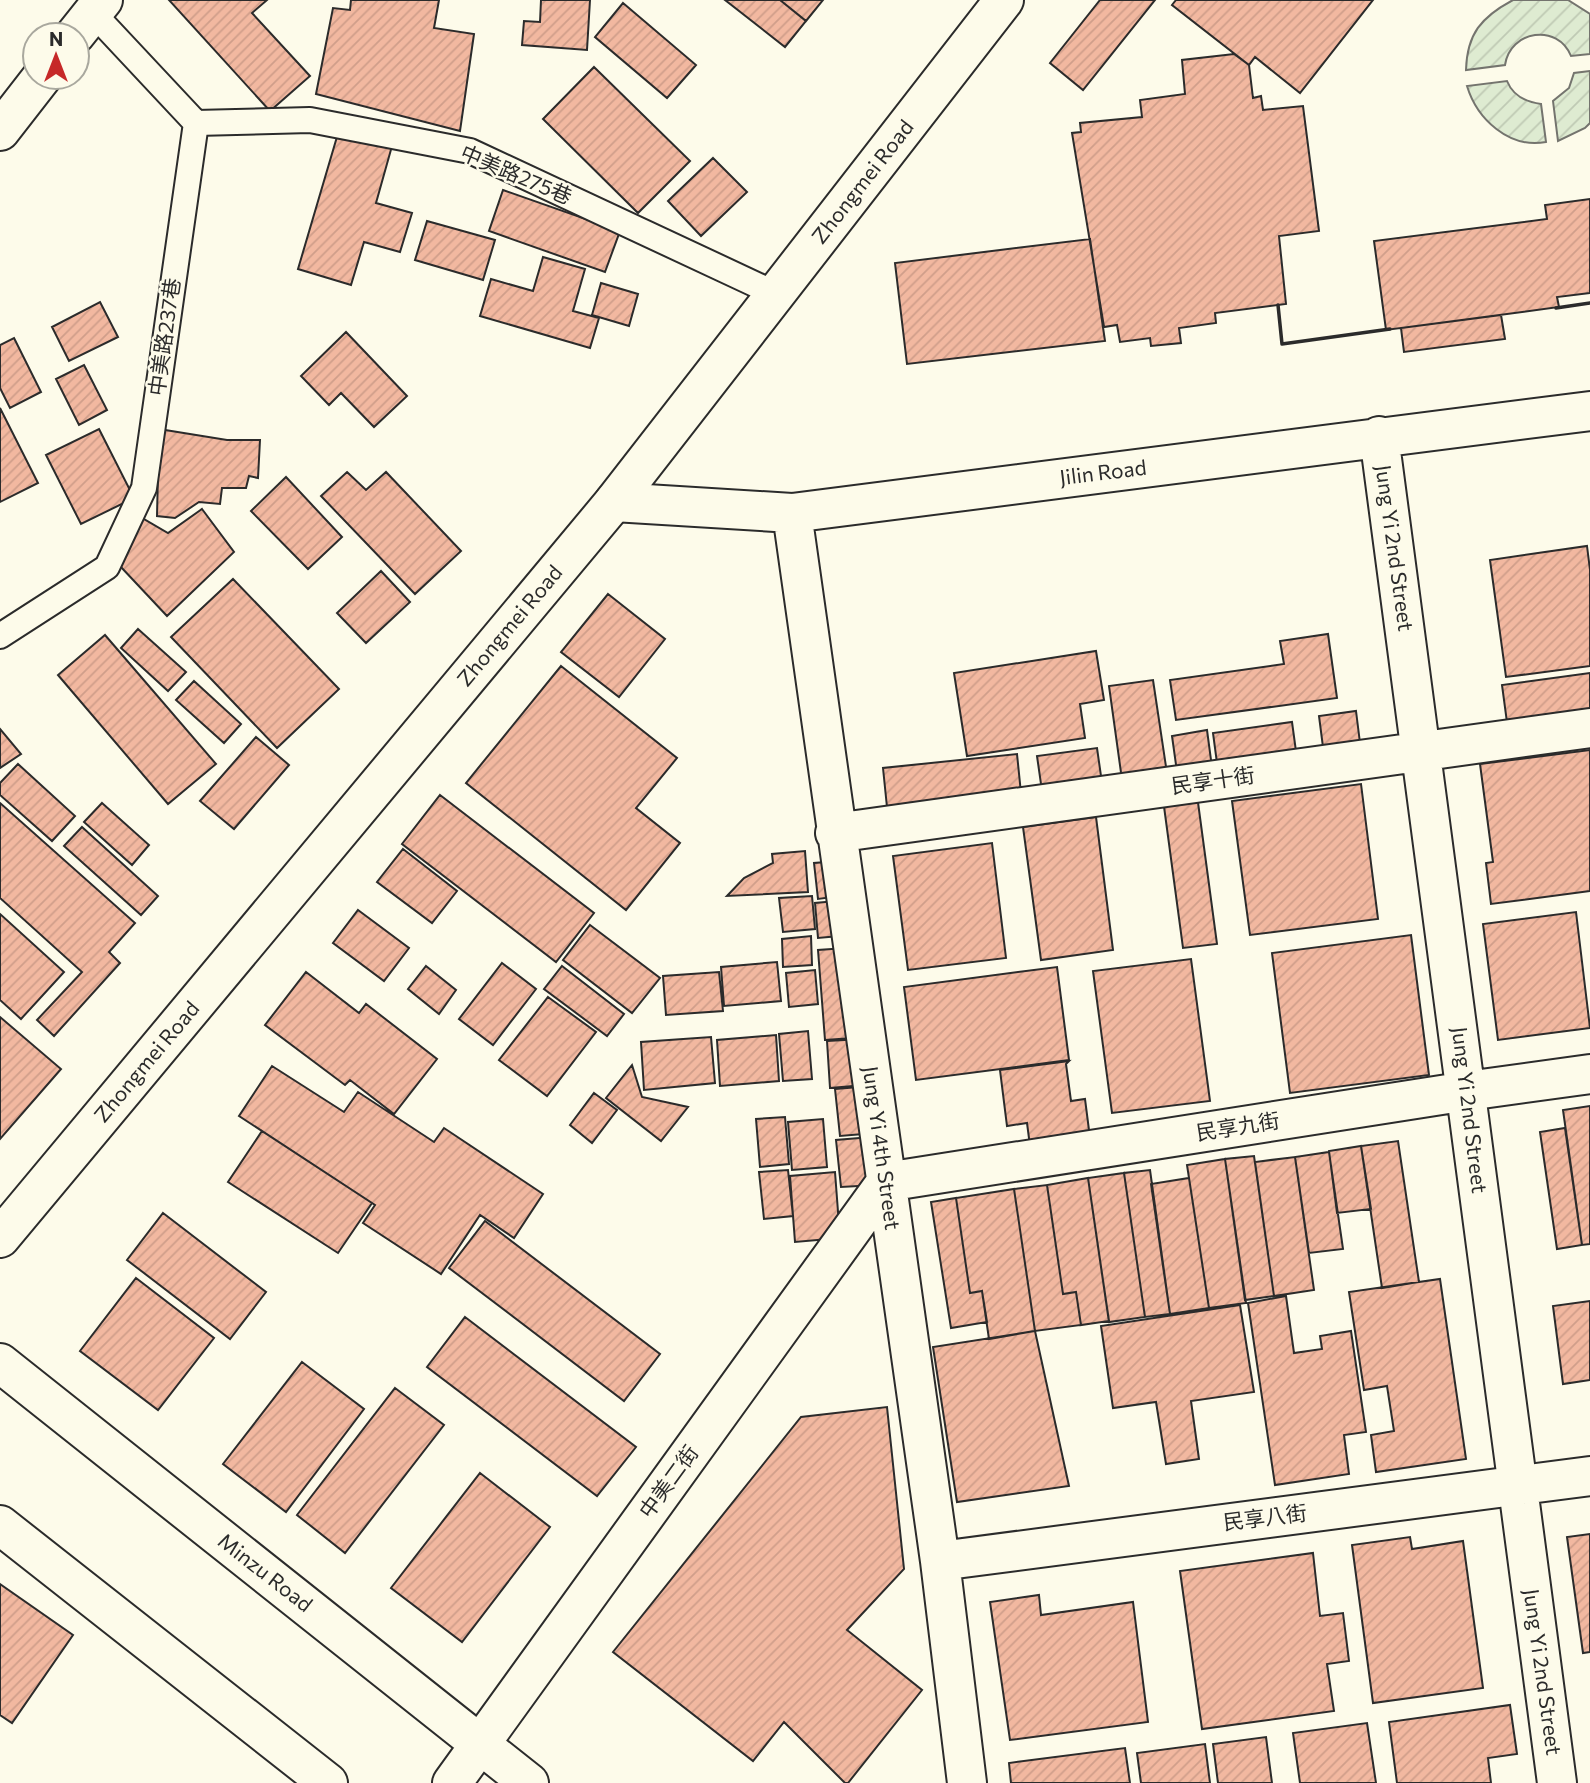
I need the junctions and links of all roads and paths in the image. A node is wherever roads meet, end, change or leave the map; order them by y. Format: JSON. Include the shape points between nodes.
{"nodes":[{"id":1,"x":1003,"y":0,"type":"edge"},
{"id":2,"x":90,"y":16,"type":"edge"},
{"id":3,"x":31,"y":91,"type":"edge"},
{"id":4,"x":196,"y":123,"type":"junction"},
{"id":5,"x":0,"y":131,"type":"edge"},
{"id":6,"x":776,"y":294,"type":"junction"},
{"id":7,"x":1590,"y":411,"type":"edge"},
{"id":8,"x":1379,"y":436,"type":"junction"},
{"id":9,"x":614,"y":502,"type":"junction"},
{"id":10,"x":792,"y":513,"type":"junction"},
{"id":11,"x":0,"y":636,"type":"edge"},
{"id":12,"x":1590,"y":728,"type":"edge"},
{"id":13,"x":1422,"y":751,"type":"junction"},
{"id":14,"x":835,"y":833,"type":"junction"},
{"id":15,"x":1590,"y":1074,"type":"edge"},
{"id":16,"x":1467,"y":1091,"type":"junction"},
{"id":17,"x":886,"y":1182,"type":"junction"},
{"id":18,"x":0,"y":1238,"type":"edge"},
{"id":19,"x":0,"y":1363,"type":"edge"},
{"id":20,"x":1590,"y":1476,"type":"edge"},
{"id":21,"x":1517,"y":1486,"type":"junction"},
{"id":22,"x":0,"y":1525,"type":"edge"},
{"id":23,"x":940,"y":1561,"type":"junction"},
{"id":24,"x":480,"y":1744,"type":"junction"},
{"id":25,"x":328,"y":1783,"type":"edge"},
{"id":26,"x":452,"y":1783,"type":"edge"},
{"id":27,"x":529,"y":1783,"type":"edge"},
{"id":28,"x":967,"y":1783,"type":"edge"},
{"id":29,"x":1557,"y":1783,"type":"edge"}],
"edges":[{"from":1,"to":6,"type":"street","name":"Zhongmei Road"},
{"from":2,"to":4,"type":"lane"},
{"from":3,"to":5,"type":"street"},
{"from":4,"to":6,"type":"lane","name":"中美路275巷","via":[[310,120],[470,151]]},
{"from":4,"to":11,"type":"lane","name":"中美路237巷","via":[[144,488],[107,566]]},
{"from":6,"to":9,"type":"street","name":"Zhongmei Road"},
{"from":7,"to":8,"type":"street","name":"Jilin Road"},
{"from":8,"to":10,"type":"street","name":"Jilin Road"},
{"from":8,"to":13,"type":"street","name":"Jung Yi 2nd Street"},
{"from":9,"to":10,"type":"street","name":"Jilin Road"},
{"from":9,"to":18,"type":"street","name":"Zhongmei Road"},
{"from":10,"to":14,"type":"street","name":"Jung Yi 4th Street"},
{"from":12,"to":13,"type":"street","name":"民享十街"},
{"from":13,"to":14,"type":"street","name":"民享十街"},
{"from":13,"to":16,"type":"street","name":"Jung Yi 2nd Street"},
{"from":14,"to":17,"type":"street","name":"Jung Yi 4th Street"},
{"from":15,"to":16,"type":"street","name":"民享九街"},
{"from":16,"to":17,"type":"street","name":"民享九街"},
{"from":16,"to":21,"type":"street","name":"Jung Yi 2nd Street"},
{"from":17,"to":23,"type":"street","name":"Jung Yi 4th Street"},
{"from":17,"to":24,"type":"street","name":"中美二街"},
{"from":19,"to":24,"type":"street","name":"Minzu Road"},
{"from":20,"to":21,"type":"street","name":"民享八街"},
{"from":21,"to":23,"type":"street","name":"民享八街"},
{"from":21,"to":29,"type":"street","name":"Jung Yi 2nd Street"},
{"from":22,"to":25,"type":"street"},
{"from":23,"to":28,"type":"street","name":"Jung Yi 4th Street"},
{"from":24,"to":26,"type":"street","name":"中美二街"},
{"from":24,"to":27,"type":"street","name":"Minzu Road"}]}
